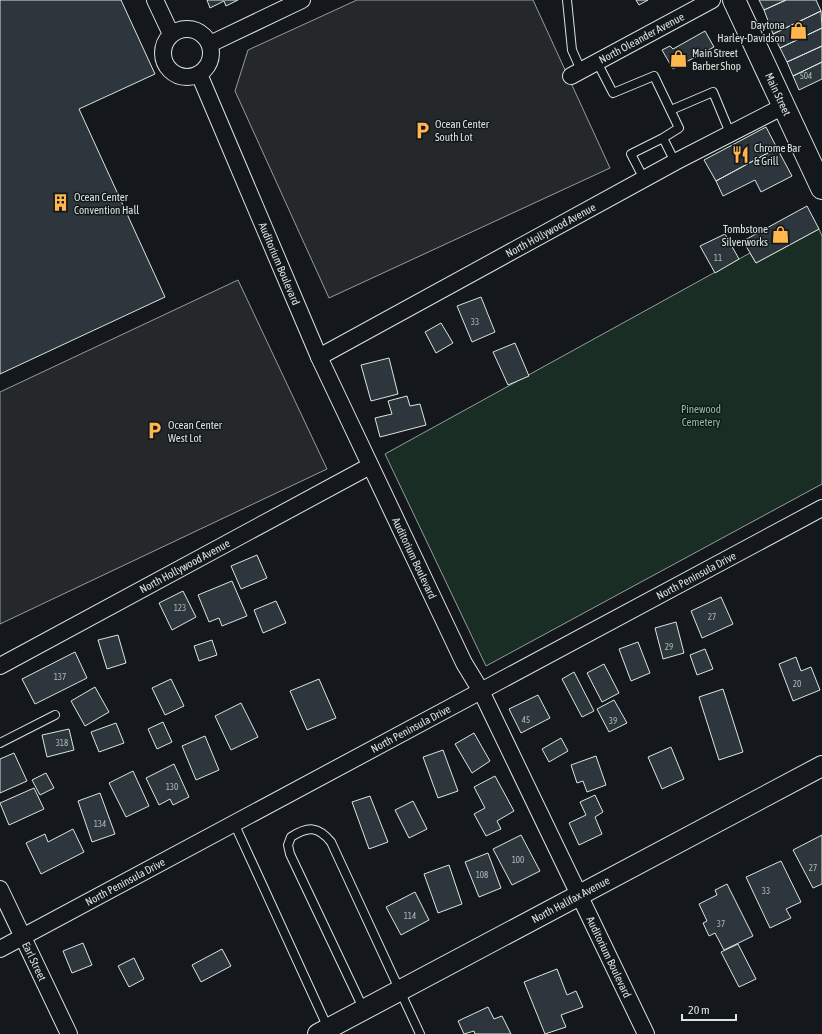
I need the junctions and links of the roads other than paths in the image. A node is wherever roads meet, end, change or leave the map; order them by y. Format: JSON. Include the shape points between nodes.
{"nodes":[{"id":1,"x":155,"y":0,"type":"edge"},
{"id":2,"x":302,"y":0,"type":"edge"},
{"id":3,"x":566,"y":0,"type":"edge"},
{"id":4,"x":712,"y":0,"type":"edge"},
{"id":5,"x":734,"y":0,"type":"edge"},
{"id":6,"x":171,"y":34,"type":"junction"},
{"id":7,"x":210,"y":44,"type":"junction"},
{"id":8,"x":597,"y":62,"type":"junction"},
{"id":9,"x":576,"y":73,"type":"joint"},
{"id":10,"x":199,"y":74,"type":"junction"},
{"id":11,"x":784,"y":106,"type":"junction"},
{"id":12,"x":671,"y":110,"type":"junction"},
{"id":13,"x":730,"y":133,"type":"junction"},
{"id":14,"x":663,"y":138,"type":"junction"},
{"id":15,"x":675,"y":162,"type":"junction"},
{"id":16,"x":644,"y":179,"type":"junction"},
{"id":17,"x":822,"y":188,"type":"edge"},
{"id":18,"x":319,"y":357,"type":"junction"},
{"id":19,"x":370,"y":466,"type":"junction"},
{"id":20,"x":822,"y":508,"type":"edge"},
{"id":21,"x":0,"y":666,"type":"edge"},
{"id":22,"x":481,"y":691,"type":"junction"},
{"id":23,"x":54,"y":714,"type":"dead end"},
{"id":24,"x":0,"y":743,"type":"edge"},
{"id":25,"x":822,"y":766,"type":"edge"},
{"id":26,"x":234,"y":823,"type":"junction"},
{"id":27,"x":0,"y":889,"type":"edge"},
{"id":28,"x":580,"y":894,"type":"junction"},
{"id":29,"x":22,"y":937,"type":"junction"},
{"id":30,"x":0,"y":949,"type":"edge"},
{"id":31,"x":399,"y":991,"type":"junction"},
{"id":32,"x":364,"y":1010,"type":"junction"},
{"id":33,"x":323,"y":1031,"type":"edge"},
{"id":34,"x":69,"y":1034,"type":"edge"},
{"id":35,"x":420,"y":1034,"type":"edge"},
{"id":36,"x":646,"y":1034,"type":"edge"}],
"edges":[{"from":1,"to":6,"type":"street"},
{"from":2,"to":7,"type":"street"},
{"from":3,"to":9,"type":"lane"},
{"from":4,"to":8,"type":"street","name":"North Oleander Avenue"},
{"from":5,"to":11,"type":"main road","name":"Main Street"},
{"from":6,"to":7,"type":"street","via":[[185,28],[192,29],[200,32]]},
{"from":6,"to":10,"type":"street","via":[[163,48],[165,64],[176,75],[192,77]]},
{"from":7,"to":10,"type":"street","via":[[209,64]]},
{"from":8,"to":9,"type":"street","name":"North Oleander Avenue"},
{"from":8,"to":12,"type":"lane","via":[[613,93],[654,76]]},
{"from":10,"to":18,"type":"street","name":"Auditorium Boulevard"},
{"from":11,"to":13,"type":"street","name":"North Hollywood Avenue"},
{"from":11,"to":17,"type":"main road","name":"Main Street"},
{"from":12,"to":13,"type":"lane","via":[[713,92]]},
{"from":12,"to":14,"type":"lane","via":[[679,128]]},
{"from":13,"to":15,"type":"street","name":"North Hollywood Avenue"},
{"from":14,"to":15,"type":"lane"},
{"from":14,"to":16,"type":"lane","via":[[631,154]]},
{"from":15,"to":16,"type":"street","name":"North Hollywood Avenue"},
{"from":16,"to":18,"type":"street","name":"North Hollywood Avenue"},
{"from":18,"to":19,"type":"street","name":"Auditorium Boulevard"},
{"from":19,"to":21,"type":"street","name":"North Hollywood Avenue"},
{"from":19,"to":22,"type":"street","name":"Auditorium Boulevard","via":[[464,663]]},
{"from":20,"to":22,"type":"street","name":"North Peninsula Drive"},
{"from":22,"to":26,"type":"street","name":"North Peninsula Drive"},
{"from":22,"to":28,"type":"street","name":"Auditorium Boulevard"},
{"from":23,"to":24,"type":"lane"},
{"from":25,"to":28,"type":"street","name":"North Halifax Avenue"},
{"from":26,"to":29,"type":"street","name":"North Peninsula Drive"},
{"from":26,"to":33,"type":"lane"},
{"from":27,"to":29,"type":"street","name":"Earl Street"},
{"from":28,"to":31,"type":"street","name":"North Halifax Avenue"},
{"from":28,"to":36,"type":"street","name":"Auditorium Boulevard"},
{"from":29,"to":30,"type":"street","name":"North Peninsula Drive"},
{"from":29,"to":34,"type":"street","name":"Earl Street"},
{"from":31,"to":32,"type":"street","name":"North Halifax Avenue"},
{"from":31,"to":32,"type":"lane","via":[[331,842],[323,832],[301,830],[291,837],[288,845],[290,854]]},
{"from":31,"to":35,"type":"lane"},
{"from":32,"to":33,"type":"street","name":"North Halifax Avenue"}]}
